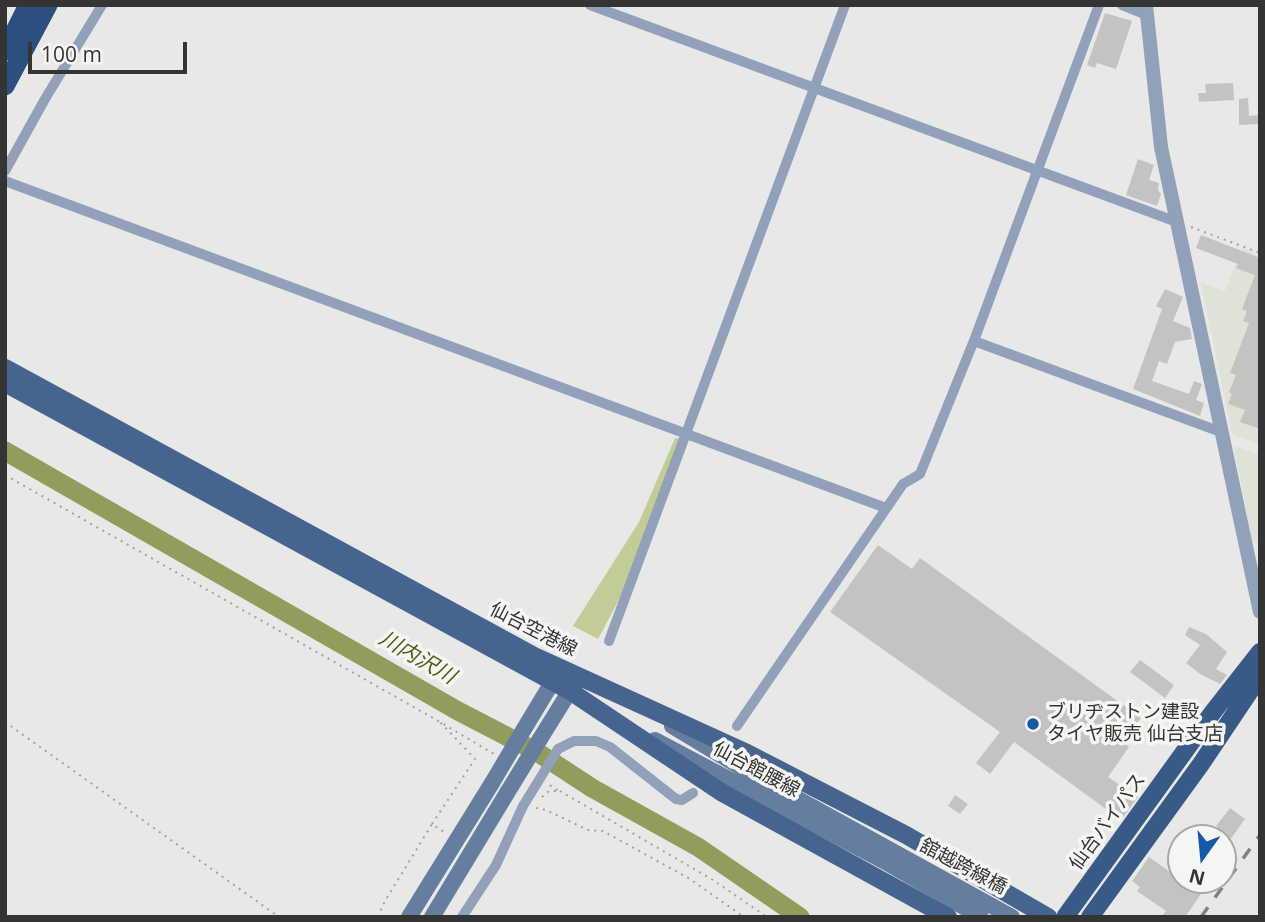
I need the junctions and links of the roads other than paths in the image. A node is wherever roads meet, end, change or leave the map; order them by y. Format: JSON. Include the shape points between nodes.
{"nodes":[{"id":1,"x":28,"y":5,"type":"edge"},
{"id":2,"x":48,"y":5,"type":"edge"},
{"id":3,"x":102,"y":5,"type":"edge"},
{"id":4,"x":590,"y":5,"type":"edge"},
{"id":5,"x":845,"y":5,"type":"edge"},
{"id":6,"x":1099,"y":5,"type":"edge"},
{"id":7,"x":1122,"y":5,"type":"edge"},
{"id":8,"x":1146,"y":10,"type":"edge"},
{"id":9,"x":5,"y":51,"type":"edge"},
{"id":10,"x":5,"y":86,"type":"edge"},
{"id":11,"x":814,"y":89,"type":"junction"},
{"id":12,"x":1038,"y":170,"type":"junction"},
{"id":13,"x":5,"y":171,"type":"edge"},
{"id":14,"x":5,"y":181,"type":"edge"},
{"id":15,"x":1177,"y":222,"type":"junction"},
{"id":16,"x":974,"y":341,"type":"junction"},
{"id":17,"x":5,"y":368,"type":"edge"},
{"id":18,"x":5,"y":383,"type":"edge"},
{"id":19,"x":1221,"y":432,"type":"junction"},
{"id":20,"x":686,"y":434,"type":"junction"},
{"id":21,"x":886,"y":508,"type":"junction"},
{"id":22,"x":1260,"y":612,"type":"edge"},
{"id":23,"x":610,"y":641,"type":"dead end"},
{"id":24,"x":1260,"y":652,"type":"edge"},
{"id":25,"x":556,"y":676,"type":"junction"},
{"id":26,"x":1260,"y":676,"type":"edge"},
{"id":27,"x":575,"y":683,"type":"junction"},
{"id":28,"x":615,"y":691,"type":"junction"},
{"id":29,"x":603,"y":712,"type":"junction"},
{"id":30,"x":737,"y":726,"type":"dead end"},
{"id":31,"x":693,"y":793,"type":"dead end"},
{"id":32,"x":892,"y":859,"type":"junction"},
{"id":33,"x":409,"y":917,"type":"edge"},
{"id":34,"x":432,"y":917,"type":"edge"},
{"id":35,"x":462,"y":917,"type":"edge"},
{"id":36,"x":948,"y":917,"type":"edge"},
{"id":37,"x":981,"y":917,"type":"edge"},
{"id":38,"x":1012,"y":917,"type":"edge"},
{"id":39,"x":1048,"y":917,"type":"edge"},
{"id":40,"x":1065,"y":917,"type":"edge"},
{"id":41,"x":1090,"y":917,"type":"edge"}],
"edges":[{"from":1,"to":9,"type":"highway"},
{"from":2,"to":10,"type":"highway"},
{"from":3,"to":13,"type":"street"},
{"from":4,"to":11,"type":"street"},
{"from":5,"to":11,"type":"street"},
{"from":6,"to":12,"type":"street"},
{"from":7,"to":8,"type":"street"},
{"from":8,"to":15,"type":"street","via":[[1161,147]]},
{"from":11,"to":12,"type":"street"},
{"from":11,"to":20,"type":"street"},
{"from":12,"to":15,"type":"street"},
{"from":12,"to":16,"type":"street"},
{"from":14,"to":20,"type":"street"},
{"from":15,"to":19,"type":"street"},
{"from":16,"to":19,"type":"street"},
{"from":16,"to":21,"type":"street","via":[[920,474],[903,484]]},
{"from":17,"to":25,"type":"main road","name":"仙台空港線"},
{"from":18,"to":25,"type":"main road","name":"仙台空港線"},
{"from":19,"to":22,"type":"street"},
{"from":20,"to":21,"type":"street"},
{"from":20,"to":23,"type":"street"},
{"from":21,"to":30,"type":"street"},
{"from":24,"to":40,"type":"highway","name":"仙台バイパス"},
{"from":25,"to":27,"type":"main road","name":"仙台空港線"},
{"from":25,"to":33,"type":"main road","bridge":true},
{"from":26,"to":41,"type":"highway","name":"仙台バイパス"},
{"from":27,"to":28,"type":"main road","name":"仙台空港線"},
{"from":27,"to":29,"type":"main road","name":"仙台空港線"},
{"from":27,"to":34,"type":"main road","bridge":true},
{"from":28,"to":32,"type":"main road","name":"仙台館腰線"},
{"from":28,"to":39,"type":"main road","name":"仙台空港線","via":[[881,822]]},
{"from":29,"to":32,"type":"main road","name":"仙台館腰線"},
{"from":29,"to":36,"type":"main road","name":"仙台空港線","via":[[721,792]]},
{"from":31,"to":35,"type":"street","bridge":true,"via":[[676,799],[596,741],[574,741],[558,749],[496,865]]},
{"from":32,"to":37,"type":"main road","name":"舘越跨線橋"},
{"from":32,"to":38,"type":"main road","name":"舘越跨線橋"}]}
